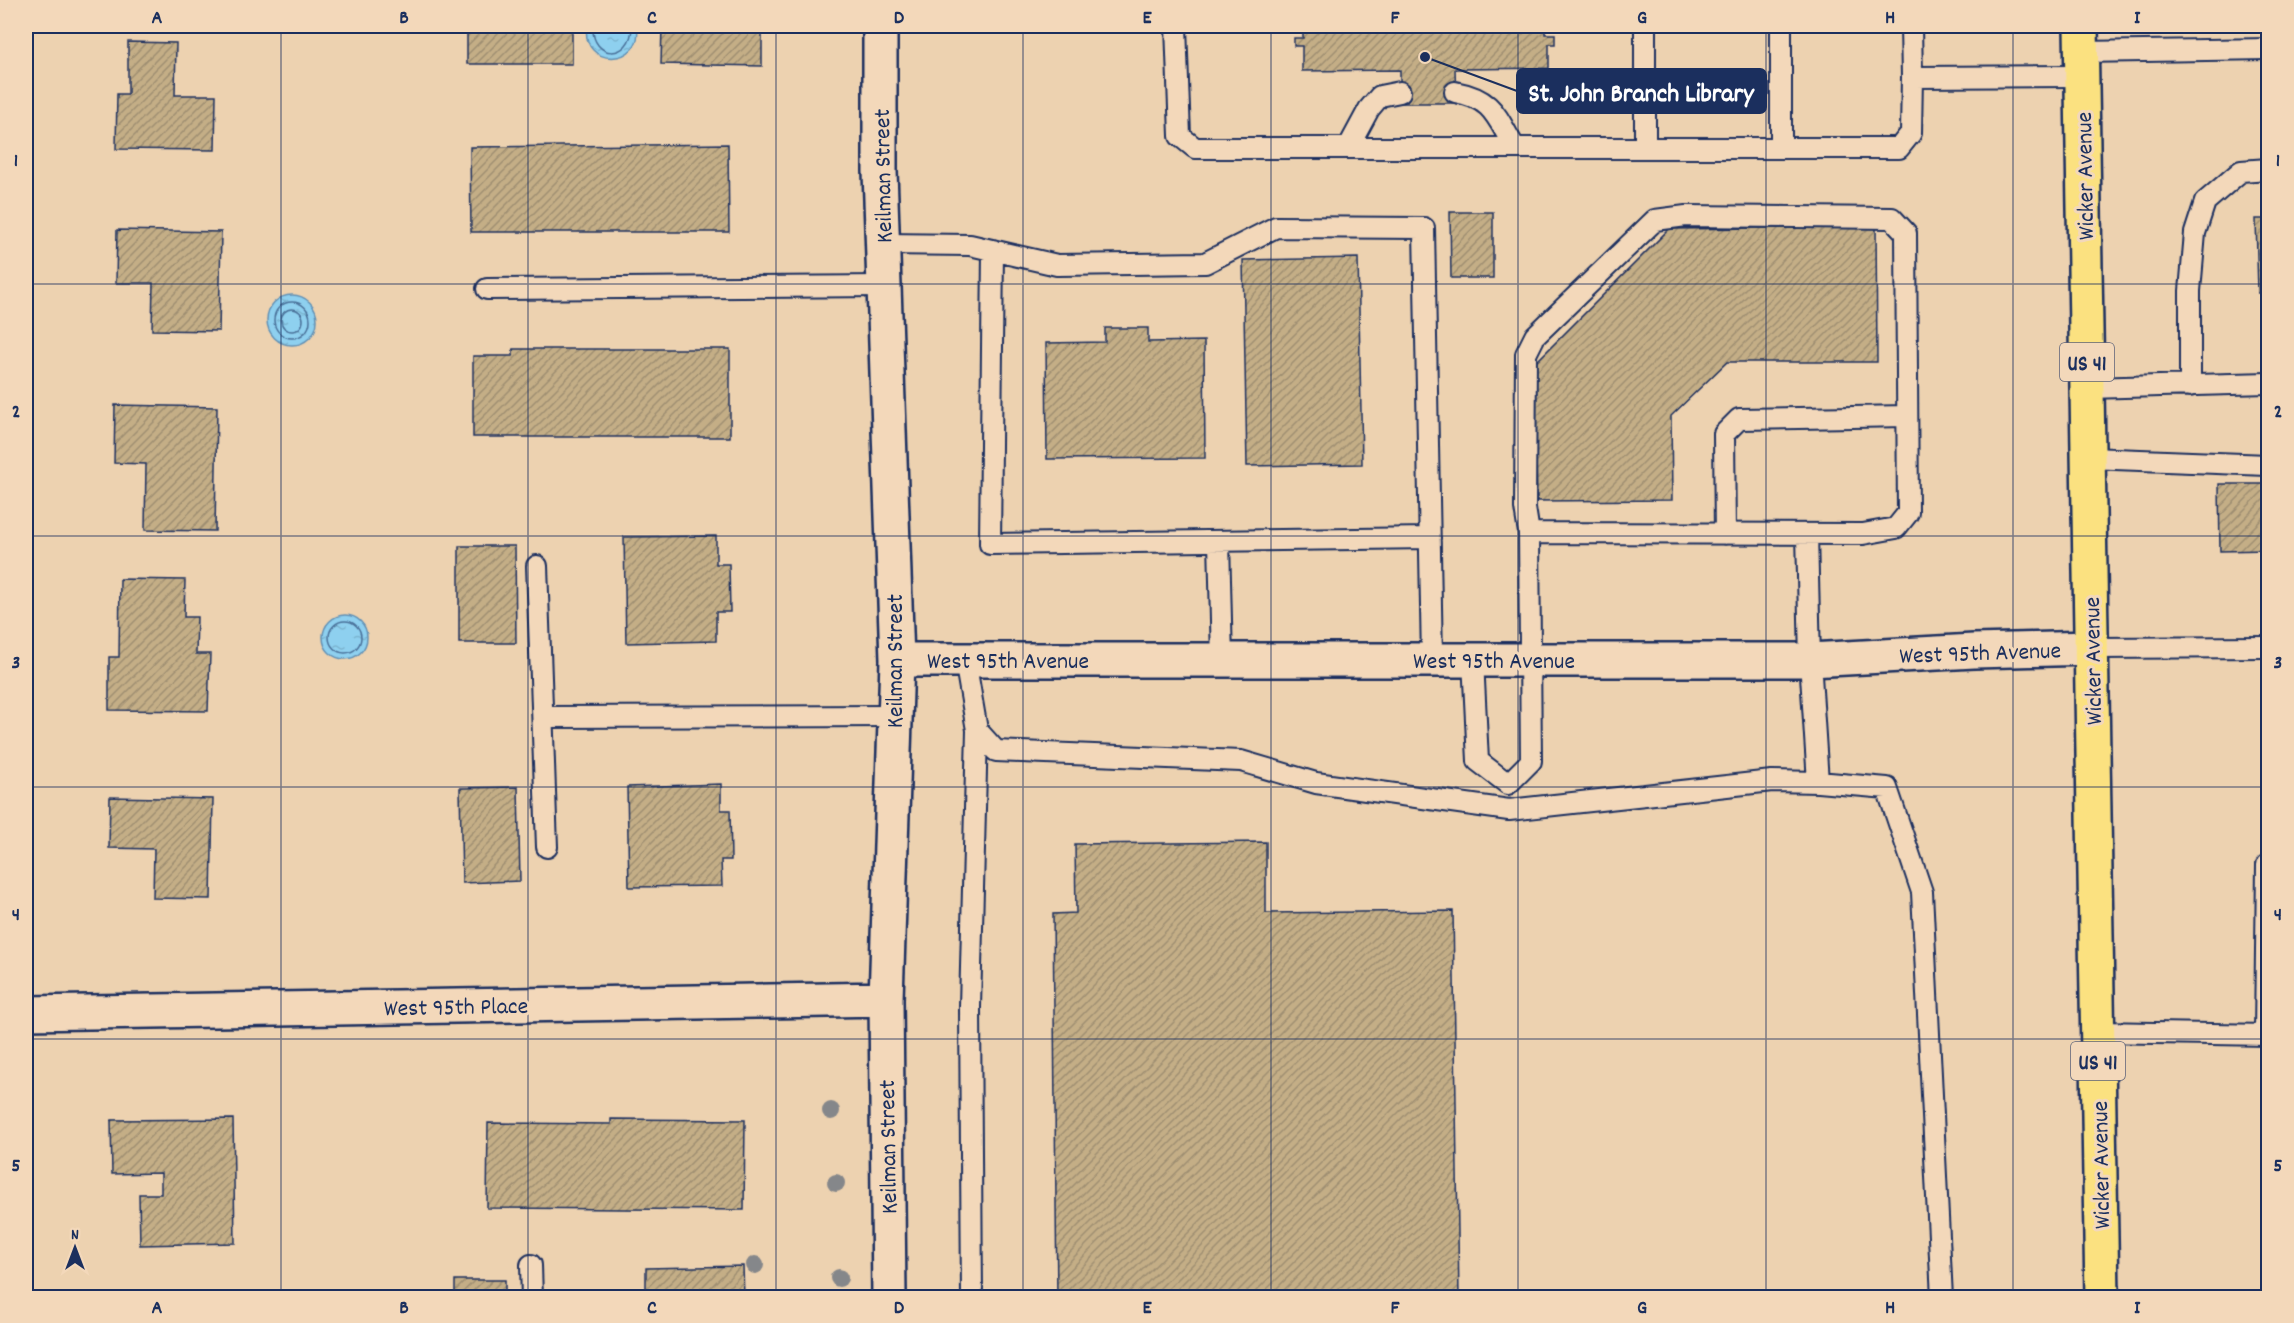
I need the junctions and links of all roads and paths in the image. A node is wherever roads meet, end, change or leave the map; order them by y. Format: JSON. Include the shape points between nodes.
{"nodes":[{"id":1,"x":880,"y":26,"type":"edge"},
{"id":2,"x":1176,"y":26,"type":"edge"},
{"id":3,"x":1645,"y":26,"type":"edge"},
{"id":4,"x":1781,"y":26,"type":"edge"},
{"id":5,"x":1911,"y":26,"type":"edge"},
{"id":6,"x":2268,"y":50,"type":"edge"},
{"id":7,"x":2082,"y":51,"type":"edge"},
{"id":8,"x":1911,"y":77,"type":"junction"},
{"id":9,"x":1400,"y":92,"type":"dead end"},
{"id":10,"x":1455,"y":92,"type":"dead end"},
{"id":11,"x":1645,"y":147,"type":"junction"},
{"id":12,"x":1348,"y":148,"type":"junction"},
{"id":13,"x":1515,"y":148,"type":"junction"},
{"id":14,"x":1781,"y":148,"type":"junction"},
{"id":15,"x":2268,"y":169,"type":"edge"},
{"id":16,"x":883,"y":244,"type":"junction"},
{"id":17,"x":993,"y":250,"type":"junction"},
{"id":18,"x":884,"y":286,"type":"junction"},
{"id":19,"x":487,"y":289,"type":"dead end"},
{"id":20,"x":2268,"y":383,"type":"edge"},
{"id":21,"x":2190,"y":386,"type":"junction"},
{"id":22,"x":2088,"y":388,"type":"junction"},
{"id":23,"x":1907,"y":416,"type":"junction"},
{"id":24,"x":2089,"y":459,"type":"junction"},
{"id":25,"x":2268,"y":465,"type":"edge"},
{"id":26,"x":1529,"y":533,"type":"junction"},
{"id":27,"x":1725,"y":534,"type":"junction"},
{"id":28,"x":1807,"y":534,"type":"junction"},
{"id":29,"x":1430,"y":538,"type":"junction"},
{"id":30,"x":1219,"y":541,"type":"junction"},
{"id":31,"x":537,"y":566,"type":"dead end"},
{"id":32,"x":2268,"y":647,"type":"edge"},
{"id":33,"x":2092,"y":648,"type":"junction"},
{"id":34,"x":897,"y":660,"type":"junction"},
{"id":35,"x":965,"y":660,"type":"junction"},
{"id":36,"x":1222,"y":660,"type":"junction"},
{"id":37,"x":1432,"y":660,"type":"junction"},
{"id":38,"x":1473,"y":660,"type":"junction"},
{"id":39,"x":1530,"y":660,"type":"junction"},
{"id":40,"x":1810,"y":660,"type":"junction"},
{"id":41,"x":895,"y":716,"type":"junction"},
{"id":42,"x":543,"y":717,"type":"junction"},
{"id":43,"x":977,"y":730,"type":"junction"},
{"id":44,"x":1818,"y":782,"type":"junction"},
{"id":45,"x":1508,"y":784,"type":"junction"},
{"id":46,"x":1509,"y":810,"type":"junction"},
{"id":47,"x":547,"y":847,"type":"dead end"},
{"id":48,"x":2267,"y":865,"type":"dead end"},
{"id":49,"x":886,"y":999,"type":"junction"},
{"id":50,"x":26,"y":1013,"type":"edge"},
{"id":51,"x":2098,"y":1032,"type":"junction"},
{"id":52,"x":2267,"y":1035,"type":"edge"},
{"id":53,"x":531,"y":1264,"type":"dead end"},
{"id":54,"x":532,"y":1298,"type":"edge"},
{"id":55,"x":889,"y":1298,"type":"edge"},
{"id":56,"x":972,"y":1298,"type":"edge"},
{"id":57,"x":1942,"y":1298,"type":"edge"},
{"id":58,"x":2102,"y":1298,"type":"edge"}],
"edges":[{"from":1,"to":16,"type":"street","name":"Keilman Street"},
{"from":2,"to":12,"type":"lane","via":[[1180,136],[1195,148]]},
{"from":3,"to":11,"type":"lane"},
{"from":4,"to":14,"type":"lane"},
{"from":5,"to":8,"type":"lane"},
{"from":6,"to":7,"type":"lane"},
{"from":7,"to":8,"type":"lane"},
{"from":7,"to":22,"type":"highway","name":"Wicker Avenue","number":"US 41"},
{"from":8,"to":14,"type":"lane","via":[[1911,133],[1899,147]]},
{"from":9,"to":12,"type":"lane","via":[[1380,96]]},
{"from":10,"to":13,"type":"lane","via":[[1488,104]]},
{"from":11,"to":13,"type":"lane"},
{"from":11,"to":14,"type":"lane"},
{"from":12,"to":13,"type":"lane"},
{"from":15,"to":21,"type":"lane","via":[[2241,171],[2205,202],[2195,233],[2191,280]]},
{"from":16,"to":17,"type":"lane","via":[[970,245]]},
{"from":16,"to":18,"type":"street","name":"Keilman Street"},
{"from":17,"to":29,"type":"lane","via":[[1057,265],[1205,263],[1276,227],[1424,228]]},
{"from":17,"to":30,"type":"lane","via":[[990,544]]},
{"from":18,"to":19,"type":"lane"},
{"from":18,"to":34,"type":"street","name":"Keilman Street"},
{"from":20,"to":21,"type":"lane"},
{"from":21,"to":22,"type":"lane"},
{"from":22,"to":24,"type":"highway","name":"Wicker Avenue","number":"US 41"},
{"from":23,"to":26,"type":"lane","via":[[1906,233],[1892,218],[1686,216],[1655,220],[1535,336],[1526,354],[1525,508]]},
{"from":23,"to":27,"type":"lane","via":[[1739,419],[1724,434]]},
{"from":23,"to":28,"type":"lane","via":[[1908,513],[1896,528],[1863,534]]},
{"from":24,"to":25,"type":"lane"},
{"from":24,"to":33,"type":"highway","name":"Wicker Avenue","number":"US 41"},
{"from":26,"to":27,"type":"lane"},
{"from":26,"to":39,"type":"lane"},
{"from":27,"to":28,"type":"lane"},
{"from":28,"to":40,"type":"lane"},
{"from":29,"to":30,"type":"lane"},
{"from":29,"to":37,"type":"lane"},
{"from":30,"to":36,"type":"lane"},
{"from":31,"to":42,"type":"lane"},
{"from":32,"to":33,"type":"lane"},
{"from":33,"to":40,"type":"street","name":"West 95th Avenue"},
{"from":33,"to":51,"type":"highway","name":"Wicker Avenue","number":"US 41"},
{"from":34,"to":35,"type":"street","name":"West 95th Avenue"},
{"from":34,"to":41,"type":"street","name":"Keilman Street"},
{"from":35,"to":36,"type":"street","name":"West 95th Avenue"},
{"from":35,"to":43,"type":"lane"},
{"from":36,"to":37,"type":"street","name":"West 95th Avenue"},
{"from":37,"to":38,"type":"street","name":"West 95th Avenue"},
{"from":38,"to":39,"type":"street","name":"West 95th Avenue"},
{"from":38,"to":45,"type":"lane","via":[[1478,761]]},
{"from":39,"to":40,"type":"street","name":"West 95th Avenue"},
{"from":39,"to":45,"type":"lane","via":[[1531,761]]},
{"from":40,"to":44,"type":"lane"},
{"from":41,"to":42,"type":"lane"},
{"from":41,"to":49,"type":"street","name":"Keilman Street"},
{"from":42,"to":47,"type":"lane"},
{"from":43,"to":46,"type":"lane","via":[[996,751],[1241,761],[1316,783]]},
{"from":43,"to":56,"type":"lane","via":[[970,1007]]},
{"from":44,"to":46,"type":"lane","via":[[1772,781]]},
{"from":44,"to":57,"type":"lane","via":[[1887,788],[1922,892]]},
{"from":45,"to":46,"type":"lane"},
{"from":48,"to":52,"type":"lane"},
{"from":49,"to":50,"type":"street","name":"West 95th Place"},
{"from":49,"to":55,"type":"street","name":"Keilman Street"},
{"from":51,"to":52,"type":"lane"},
{"from":51,"to":58,"type":"highway","name":"Wicker Avenue","number":"US 41"},
{"from":53,"to":54,"type":"lane"}]}
